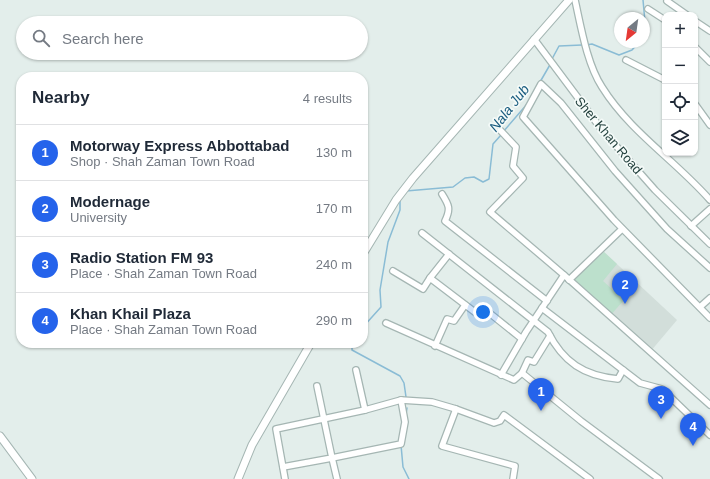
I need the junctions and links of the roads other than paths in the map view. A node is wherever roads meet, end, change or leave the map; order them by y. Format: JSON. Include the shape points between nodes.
{"nodes":[{"id":1,"x":569,"y":0,"type":"edge"},
{"id":2,"x":574,"y":0,"type":"edge"},
{"id":3,"x":667,"y":1,"type":"dead end"},
{"id":4,"x":648,"y":9,"type":"dead end"},
{"id":5,"x":683,"y":12,"type":"edge"},
{"id":6,"x":662,"y":18,"type":"edge"},
{"id":7,"x":698,"y":23,"type":"edge"},
{"id":8,"x":710,"y":31,"type":"edge"},
{"id":9,"x":534,"y":39,"type":"junction"},
{"id":10,"x":696,"y":48,"type":"edge"},
{"id":11,"x":626,"y":60,"type":"dead end"},
{"id":12,"x":710,"y":62,"type":"edge"},
{"id":13,"x":662,"y":78,"type":"edge"},
{"id":14,"x":698,"y":108,"type":"edge"},
{"id":15,"x":710,"y":125,"type":"edge"},
{"id":16,"x":500,"y":130,"type":"dead end"},
{"id":17,"x":442,"y":194,"type":"dead end"},
{"id":18,"x":710,"y":200,"type":"edge"},
{"id":19,"x":710,"y":209,"type":"edge"},
{"id":20,"x":691,"y":226,"type":"junction"},
{"id":21,"x":622,"y":229,"type":"junction"},
{"id":22,"x":422,"y":233,"type":"dead end"},
{"id":23,"x":710,"y":244,"type":"edge"},
{"id":24,"x":368,"y":246,"type":"edge"},
{"id":25,"x":449,"y":254,"type":"junction"},
{"id":26,"x":710,"y":268,"type":"edge"},
{"id":27,"x":393,"y":271,"type":"dead end"},
{"id":28,"x":430,"y":278,"type":"junction"},
{"id":29,"x":567,"y":278,"type":"junction"},
{"id":30,"x":710,"y":298,"type":"edge"},
{"id":31,"x":547,"y":301,"type":"junction"},
{"id":32,"x":465,"y":305,"type":"junction"},
{"id":33,"x":542,"y":308,"type":"junction"},
{"id":34,"x":700,"y":308,"type":"junction"},
{"id":35,"x":710,"y":318,"type":"edge"},
{"id":36,"x":533,"y":321,"type":"junction"},
{"id":37,"x":386,"y":323,"type":"dead end"},
{"id":38,"x":550,"y":336,"type":"junction"},
{"id":39,"x":522,"y":339,"type":"junction"},
{"id":40,"x":435,"y":346,"type":"junction"},
{"id":41,"x":308,"y":348,"type":"edge"},
{"id":42,"x":356,"y":370,"type":"dead end"},
{"id":43,"x":623,"y":370,"type":"junction"},
{"id":44,"x":522,"y":373,"type":"junction"},
{"id":45,"x":501,"y":375,"type":"junction"},
{"id":46,"x":317,"y":386,"type":"dead end"},
{"id":47,"x":401,"y":400,"type":"junction"},
{"id":48,"x":710,"y":405,"type":"edge"},
{"id":49,"x":456,"y":409,"type":"junction"},
{"id":50,"x":365,"y":410,"type":"junction"},
{"id":51,"x":323,"y":419,"type":"junction"},
{"id":52,"x":710,"y":435,"type":"edge"},
{"id":53,"x":0,"y":436,"type":"edge"},
{"id":54,"x":332,"y":458,"type":"junction"},
{"id":55,"x":283,"y":467,"type":"junction"},
{"id":56,"x":32,"y":479,"type":"edge"},
{"id":57,"x":238,"y":479,"type":"edge"},
{"id":58,"x":285,"y":479,"type":"edge"},
{"id":59,"x":337,"y":479,"type":"edge"},
{"id":60,"x":512,"y":479,"type":"edge"},
{"id":61,"x":590,"y":479,"type":"edge"},
{"id":62,"x":659,"y":479,"type":"edge"}],
"edges":[{"from":1,"to":9,"type":"street"},
{"from":2,"to":18,"type":"street","name":"Sher Khan Road","via":[[585,44],[602,88],[628,121],[696,183]]},
{"from":3,"to":5,"type":"street"},
{"from":4,"to":6,"type":"street"},
{"from":7,"to":8,"type":"street"},
{"from":9,"to":20,"type":"street","name":"Sher Khan Road","via":[[602,130]]},
{"from":9,"to":24,"type":"street","via":[[412,178]]},
{"from":10,"to":12,"type":"street"},
{"from":11,"to":13,"type":"street"},
{"from":14,"to":15,"type":"street"},
{"from":16,"to":29,"type":"street","via":[[516,147],[513,166],[523,178],[490,212]]},
{"from":17,"to":31,"type":"street","via":[[449,205],[445,221]]},
{"from":19,"to":20,"type":"street"},
{"from":20,"to":23,"type":"street","name":"Sher Khan Road"},
{"from":21,"to":26,"type":"street","via":[[523,117],[541,84],[561,103],[615,171],[667,229]]},
{"from":21,"to":29,"type":"street"},
{"from":21,"to":34,"type":"street"},
{"from":22,"to":25,"type":"street"},
{"from":25,"to":28,"type":"street"},
{"from":25,"to":36,"type":"street"},
{"from":27,"to":28,"type":"street","via":[[424,289]]},
{"from":28,"to":32,"type":"street"},
{"from":29,"to":31,"type":"street"},
{"from":29,"to":48,"type":"street"},
{"from":30,"to":34,"type":"street"},
{"from":31,"to":33,"type":"street"},
{"from":32,"to":39,"type":"street","via":[[476,313],[482,307]]},
{"from":32,"to":40,"type":"street","via":[[454,321],[447,319]]},
{"from":33,"to":36,"type":"street"},
{"from":33,"to":43,"type":"street"},
{"from":34,"to":35,"type":"street"},
{"from":36,"to":38,"type":"street"},
{"from":36,"to":39,"type":"street"},
{"from":37,"to":40,"type":"street"},
{"from":38,"to":43,"type":"street","via":[[569,361],[588,373],[618,378]]},
{"from":38,"to":44,"type":"street","via":[[534,362],[528,360]]},
{"from":39,"to":45,"type":"street"},
{"from":40,"to":45,"type":"street"},
{"from":41,"to":57,"type":"street","via":[[252,445]]},
{"from":42,"to":50,"type":"street"},
{"from":43,"to":52,"type":"street","via":[[640,383],[662,389]]},
{"from":44,"to":45,"type":"street","via":[[514,380]]},
{"from":44,"to":62,"type":"street"},
{"from":46,"to":51,"type":"street"},
{"from":47,"to":49,"type":"street","via":[[421,401]]},
{"from":47,"to":50,"type":"street"},
{"from":47,"to":54,"type":"street","via":[[405,422],[401,444]]},
{"from":49,"to":60,"type":"street","via":[[442,446],[515,466]]},
{"from":49,"to":61,"type":"street","via":[[494,423],[500,421],[504,415]]},
{"from":50,"to":51,"type":"street"},
{"from":51,"to":54,"type":"street"},
{"from":51,"to":55,"type":"street","via":[[276,429]]},
{"from":53,"to":56,"type":"street"},
{"from":54,"to":55,"type":"street"},
{"from":54,"to":59,"type":"street"},
{"from":55,"to":58,"type":"street"}]}
